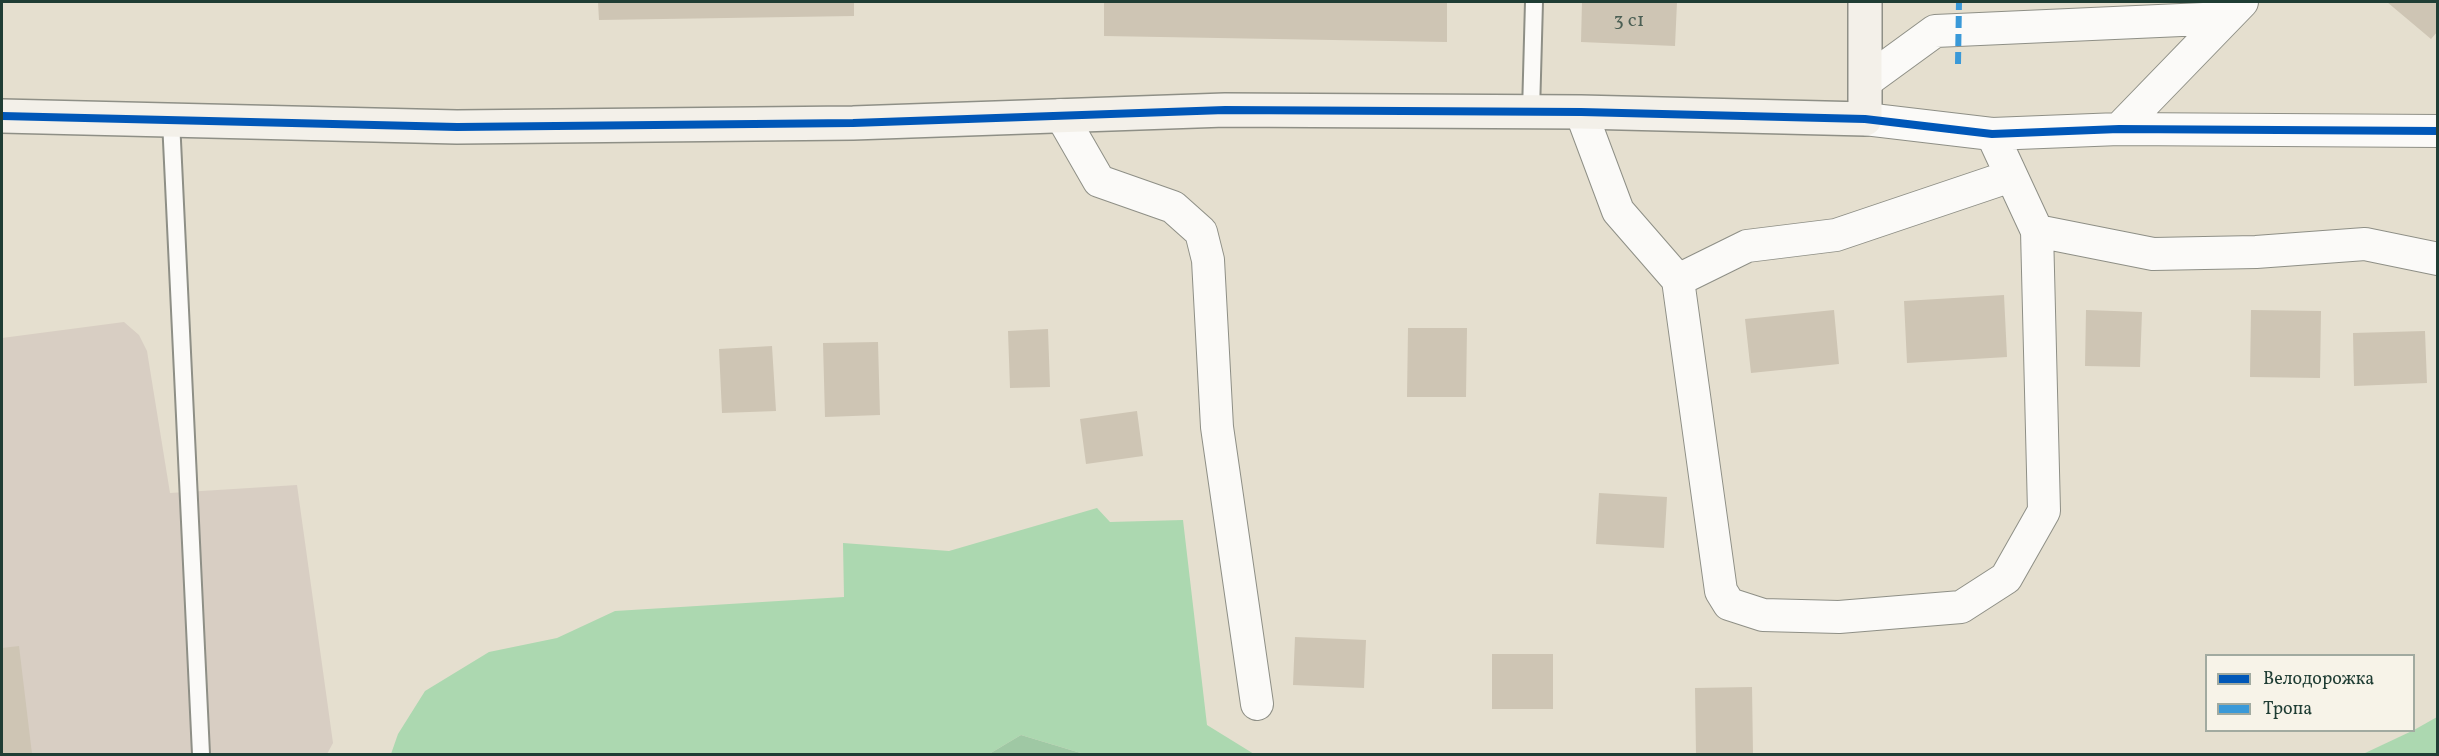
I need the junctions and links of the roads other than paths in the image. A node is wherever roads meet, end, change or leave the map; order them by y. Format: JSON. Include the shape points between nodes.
{"nodes":[{"id":1,"x":1534,"y":2,"type":"edge"},
{"id":2,"x":1866,"y":2,"type":"edge"},
{"id":3,"x":2234,"y":10,"type":"edge"},
{"id":4,"x":1865,"y":82,"type":"junction"},
{"id":5,"x":1531,"y":112,"type":"junction"},
{"id":6,"x":1581,"y":112,"type":"junction"},
{"id":7,"x":1061,"y":115,"type":"junction"},
{"id":8,"x":2,"y":116,"type":"edge"},
{"id":9,"x":1865,"y":119,"type":"junction"},
{"id":10,"x":171,"y":120,"type":"junction"},
{"id":11,"x":2119,"y":129,"type":"junction"},
{"id":12,"x":2438,"y":131,"type":"edge"},
{"id":13,"x":1992,"y":134,"type":"junction"},
{"id":14,"x":2011,"y":176,"type":"junction"},
{"id":15,"x":2037,"y":231,"type":"junction"},
{"id":16,"x":2438,"y":259,"type":"edge"},
{"id":17,"x":1678,"y":280,"type":"junction"},
{"id":18,"x":1257,"y":704,"type":"dead end"},
{"id":19,"x":201,"y":754,"type":"edge"}],
"edges":[{"from":1,"to":5,"type":"lane"},
{"from":2,"to":4,"type":"street"},
{"from":3,"to":4,"type":"street","via":[[1935,31]]},
{"from":3,"to":11,"type":"street"},
{"from":4,"to":9,"type":"street"},
{"from":5,"to":6,"type":"street"},
{"from":5,"to":7,"type":"street","via":[[1225,110]]},
{"from":6,"to":9,"type":"street"},
{"from":6,"to":17,"type":"street","via":[[1618,210]]},
{"from":7,"to":10,"type":"street","via":[[853,123],[457,127]]},
{"from":7,"to":18,"type":"street","via":[[1099,181],[1173,207],[1201,232],[1209,261],[1217,427]]},
{"from":8,"to":10,"type":"street"},
{"from":9,"to":13,"type":"street"},
{"from":10,"to":19,"type":"lane"},
{"from":11,"to":12,"type":"street"},
{"from":11,"to":13,"type":"street"},
{"from":13,"to":14,"type":"street"},
{"from":14,"to":15,"type":"street"},
{"from":14,"to":17,"type":"street","via":[[1836,235],[1747,246]]},
{"from":15,"to":16,"type":"street","via":[[2154,254],[2366,244]]},
{"from":15,"to":17,"type":"street","via":[[2044,511],[2006,578],[1961,607],[1839,617],[1763,615],[1730,604],[1721,591]]}]}
